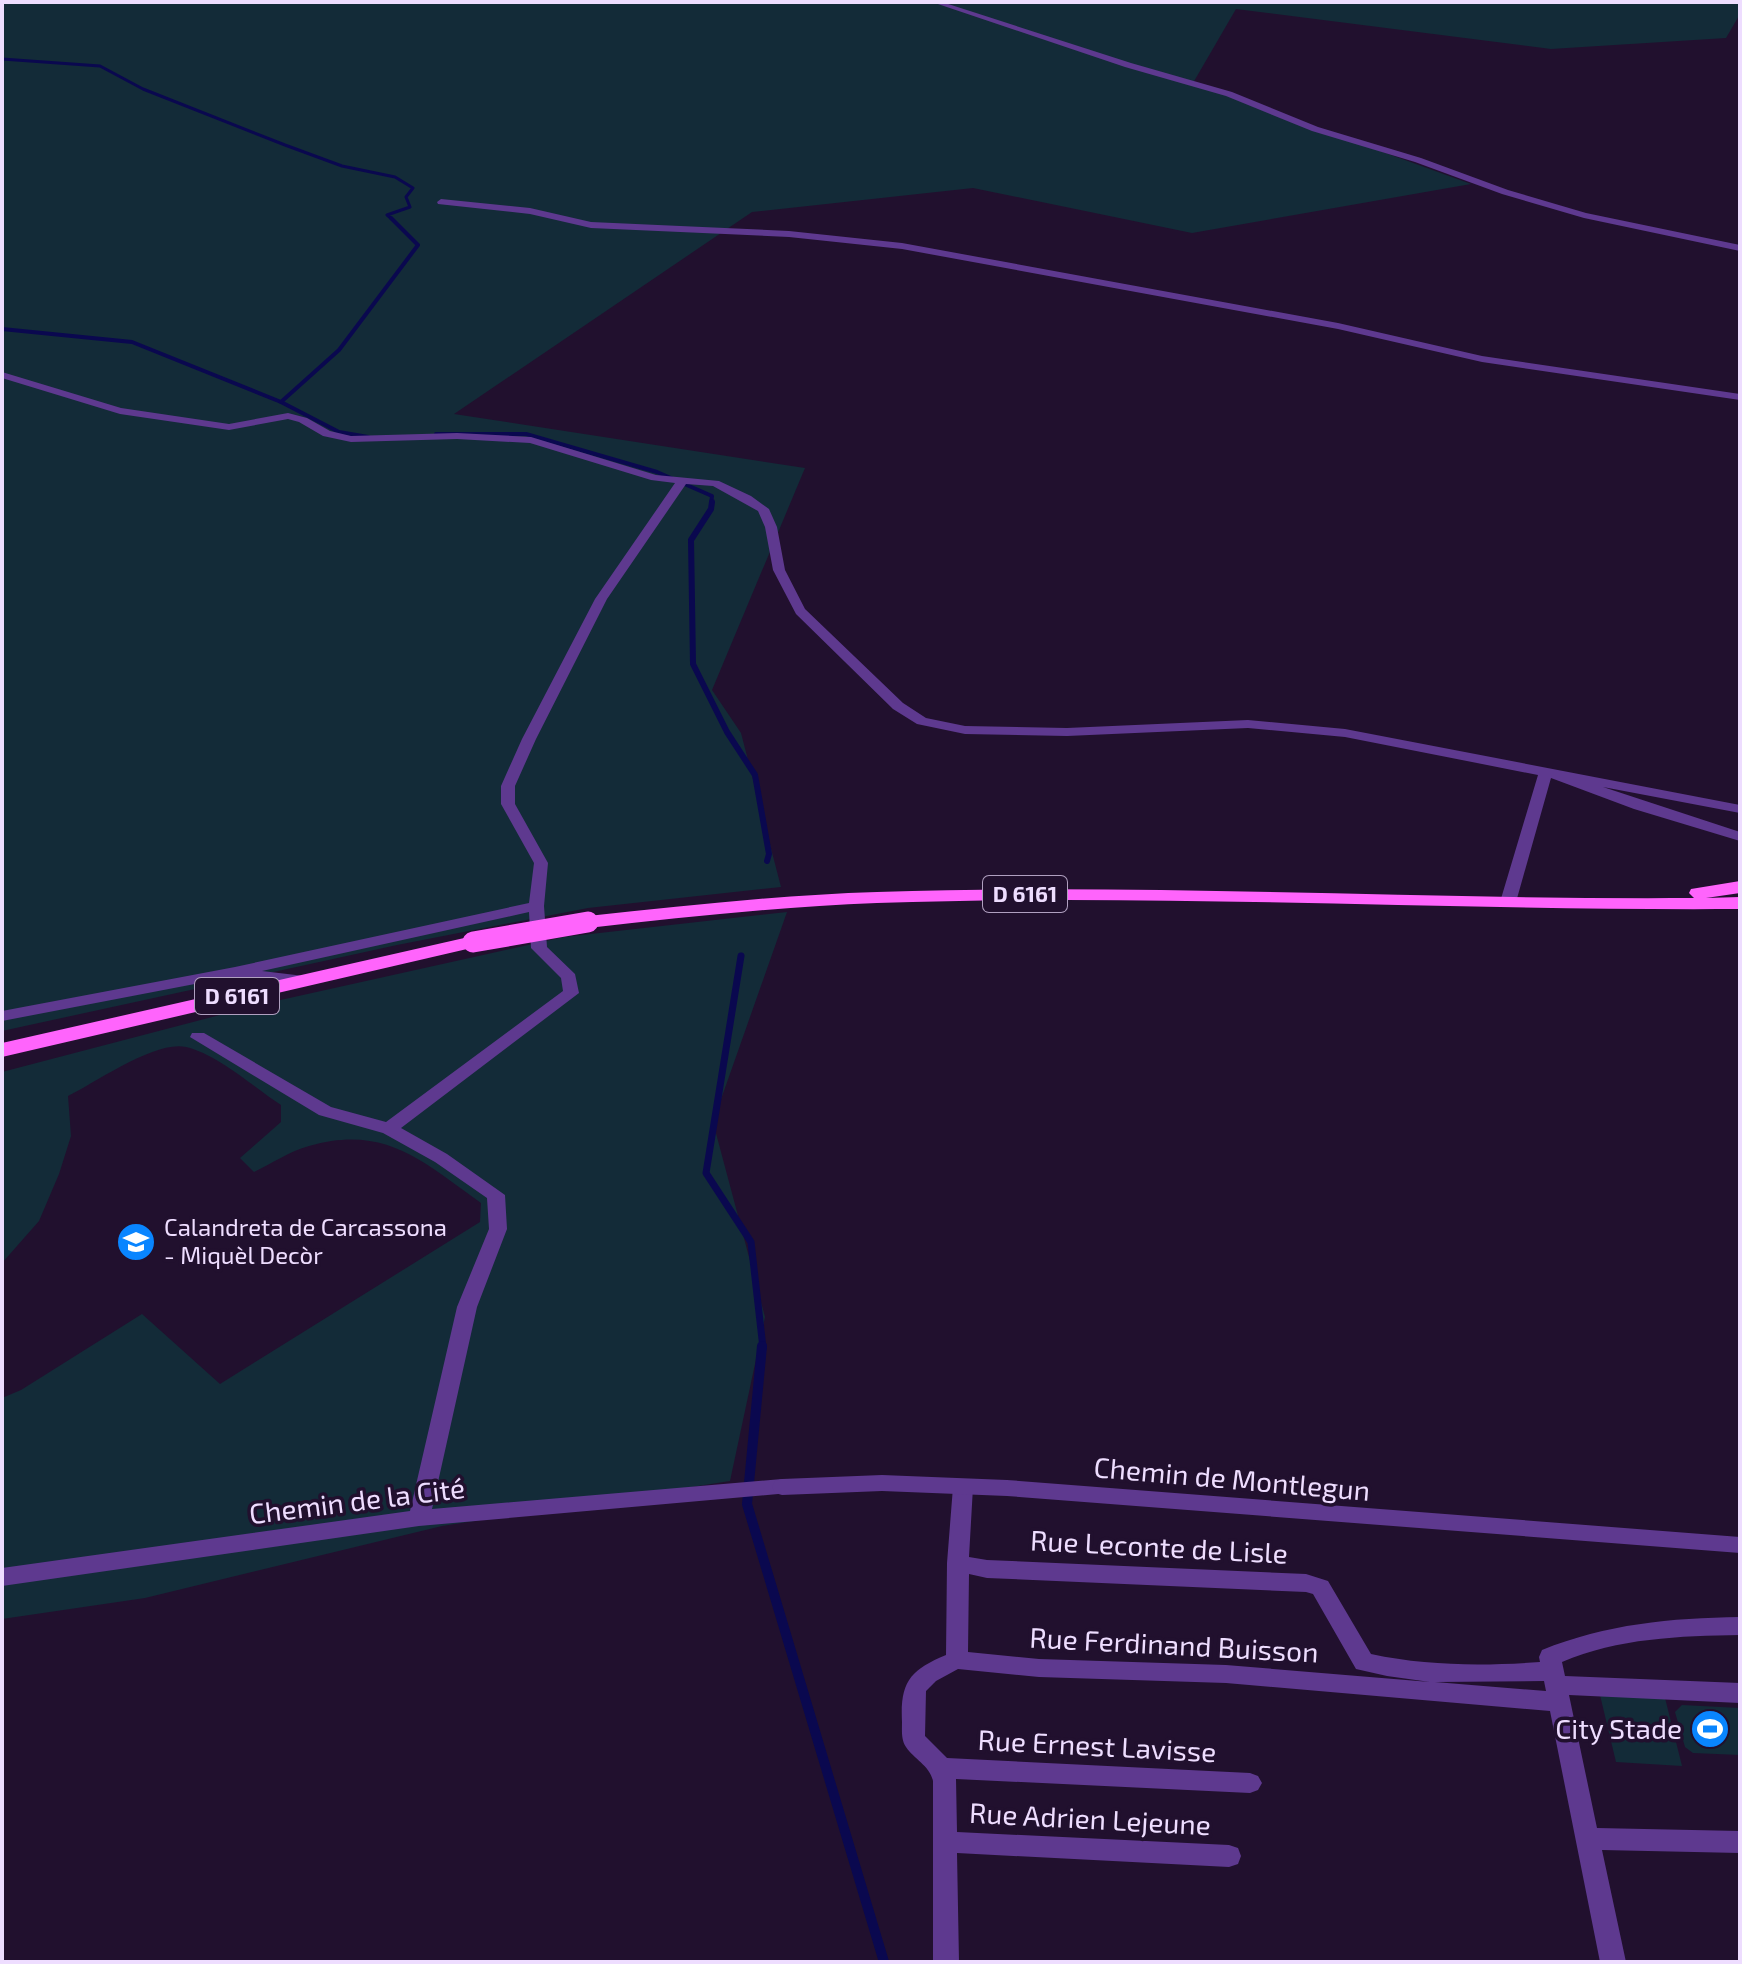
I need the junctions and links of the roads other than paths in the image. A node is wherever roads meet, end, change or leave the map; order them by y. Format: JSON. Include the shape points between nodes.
{"nodes":[{"id":1,"x":935,"y":2,"type":"edge"},
{"id":2,"x":441,"y":202,"type":"dead end"},
{"id":3,"x":1740,"y":248,"type":"edge"},
{"id":4,"x":2,"y":375,"type":"edge"},
{"id":5,"x":1740,"y":397,"type":"edge"},
{"id":6,"x":682,"y":481,"type":"junction"},
{"id":7,"x":1550,"y":773,"type":"junction"},
{"id":8,"x":1740,"y":809,"type":"edge"},
{"id":9,"x":1740,"y":837,"type":"edge"},
{"id":10,"x":1740,"y":887,"type":"edge"},
{"id":11,"x":1508,"y":902,"type":"junction"},
{"id":12,"x":1740,"y":903,"type":"edge"},
{"id":13,"x":1462,"y":904,"type":"junction"},
{"id":14,"x":536,"y":906,"type":"junction"},
{"id":15,"x":235,"y":972,"type":"junction"},
{"id":16,"x":304,"y":981,"type":"junction"},
{"id":17,"x":217,"y":1001,"type":"junction"},
{"id":18,"x":2,"y":1016,"type":"edge"},
{"id":19,"x":198,"y":1037,"type":"dead end"},
{"id":20,"x":2,"y":1050,"type":"edge"},
{"id":21,"x":389,"y":1129,"type":"junction"},
{"id":22,"x":963,"y":1487,"type":"junction"},
{"id":23,"x":720,"y":1492,"type":"joint"},
{"id":24,"x":419,"y":1518,"type":"junction"},
{"id":25,"x":1740,"y":1545,"type":"edge"},
{"id":26,"x":958,"y":1563,"type":"junction"},
{"id":27,"x":2,"y":1577,"type":"edge"},
{"id":28,"x":1740,"y":1626,"type":"edge"},
{"id":29,"x":957,"y":1660,"type":"junction"},
{"id":30,"x":1555,"y":1679,"type":"junction"},
{"id":31,"x":1740,"y":1693,"type":"edge"},
{"id":32,"x":942,"y":1768,"type":"junction"},
{"id":33,"x":1250,"y":1783,"type":"dead end"},
{"id":34,"x":1588,"y":1839,"type":"junction"},
{"id":35,"x":948,"y":1842,"type":"junction"},
{"id":36,"x":1740,"y":1842,"type":"edge"},
{"id":37,"x":1229,"y":1856,"type":"dead end"},
{"id":38,"x":946,"y":1962,"type":"edge"},
{"id":39,"x":1613,"y":1962,"type":"edge"}],
"edges":[{"from":1,"to":3,"type":"street","via":[[1229,94],[1315,129],[1505,192],[1584,215]]},
{"from":2,"to":5,"type":"street","via":[[530,211],[591,225],[789,234],[902,246],[1338,326],[1482,359]]},
{"from":4,"to":6,"type":"street","via":[[120,411],[208,425],[229,427],[288,416],[351,439],[504,437]]},
{"from":6,"to":7,"type":"street","via":[[715,483],[763,509],[779,570],[800,611],[898,706],[922,721],[965,730],[1067,732],[1248,724],[1345,733]]},
{"from":6,"to":14,"type":"street","via":[[601,599],[508,786],[508,804],[541,863]]},
{"from":7,"to":8,"type":"street"},
{"from":7,"to":9,"type":"street"},
{"from":7,"to":11,"type":"street"},
{"from":10,"to":11,"type":"main road","number":"D 6161"},
{"from":11,"to":13,"type":"main road","number":"D 6161"},
{"from":12,"to":13,"type":"main road"},
{"from":13,"to":16,"type":"main road","number":"D 6161","bridge":true,"via":[[979,894],[704,908],[473,942]]},
{"from":14,"to":15,"type":"street"},
{"from":14,"to":21,"type":"street","via":[[539,948],[569,977],[571,993]]},
{"from":15,"to":16,"type":"street"},
{"from":15,"to":17,"type":"street","via":[[233,990]]},
{"from":15,"to":18,"type":"street"},
{"from":16,"to":17,"type":"main road","number":"D 6161"},
{"from":17,"to":20,"type":"main road","number":"D 6161"},
{"from":19,"to":21,"type":"street","via":[[325,1111]]},
{"from":21,"to":24,"type":"street","via":[[496,1195],[498,1218],[467,1307]]},
{"from":22,"to":23,"type":"street","name":"Chemin de Montlegun","via":[[882,1483]]},
{"from":22,"to":25,"type":"street","name":"Chemin de Montlegun"},
{"from":22,"to":26,"type":"street"},
{"from":23,"to":24,"type":"street","name":"Chemin de la Cité"},
{"from":24,"to":27,"type":"street","name":"Chemin de la Cité"},
{"from":26,"to":29,"type":"street"},
{"from":26,"to":30,"type":"street","name":"Rue Leconte de Lisle","via":[[987,1569],[1306,1583],[1320,1587],[1364,1662],[1391,1669]]},
{"from":28,"to":30,"type":"street","via":[[1691,1626],[1579,1643]]},
{"from":29,"to":30,"type":"street","name":"Rue Ferdinand Buisson","via":[[1226,1674]]},
{"from":29,"to":32,"type":"street","via":[[929,1671],[917,1681],[912,1695],[914,1740]]},
{"from":30,"to":31,"type":"street"},
{"from":30,"to":34,"type":"street"},
{"from":32,"to":33,"type":"street","name":"Rue Ernest Lavisse"},
{"from":32,"to":35,"type":"street"},
{"from":34,"to":36,"type":"street"},
{"from":34,"to":39,"type":"street"},
{"from":35,"to":37,"type":"street","name":"Rue Adrien Lejeune"},
{"from":35,"to":38,"type":"street"}]}
